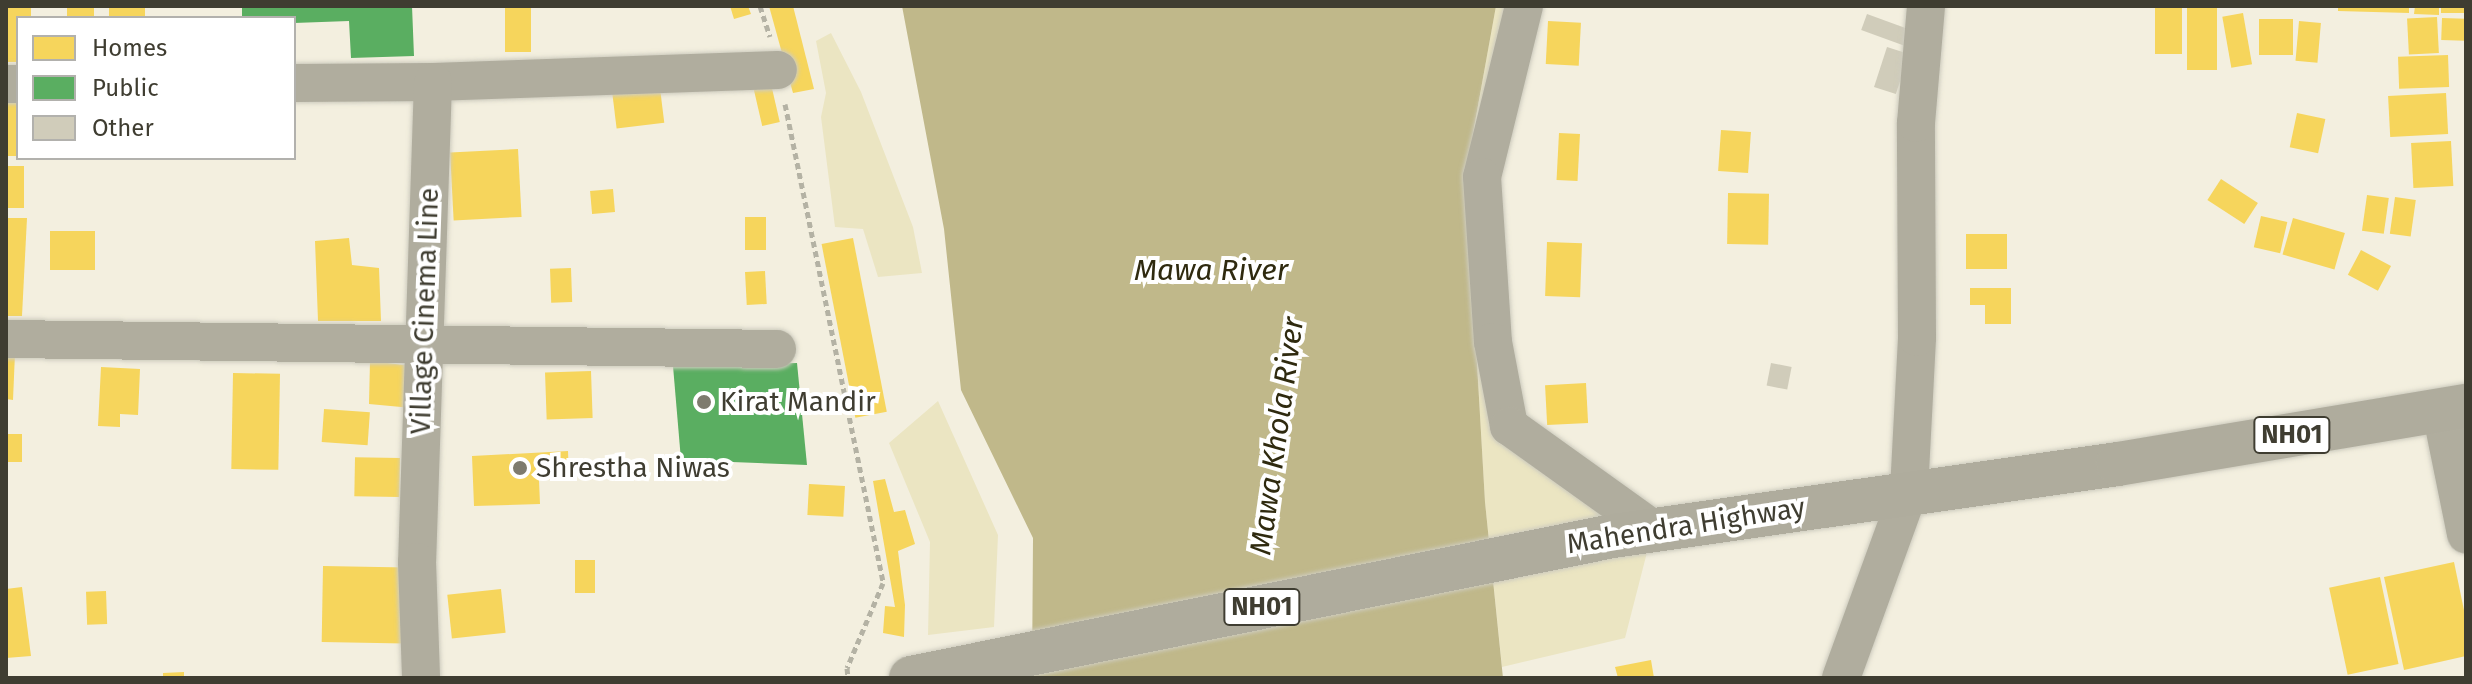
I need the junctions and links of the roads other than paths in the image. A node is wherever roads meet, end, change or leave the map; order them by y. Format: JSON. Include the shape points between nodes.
{"nodes":[{"id":1,"x":1524,"y":6,"type":"edge"},
{"id":2,"x":1926,"y":6,"type":"edge"},
{"id":3,"x":778,"y":70,"type":"road end"},
{"id":4,"x":433,"y":82,"type":"junction"},
{"id":5,"x":296,"y":83,"type":"edge"},
{"id":6,"x":6,"y":339,"type":"edge"},
{"id":7,"x":424,"y":348,"type":"junction"},
{"id":8,"x":777,"y":349,"type":"dead end"},
{"id":9,"x":2453,"y":408,"type":"edge"},
{"id":10,"x":1909,"y":491,"type":"junction"},
{"id":11,"x":1633,"y":532,"type":"junction"},
{"id":12,"x":2466,"y":534,"type":"edge"},
{"id":13,"x":421,"y":678,"type":"edge"},
{"id":14,"x":911,"y":678,"type":"edge"},
{"id":15,"x":1841,"y":678,"type":"edge"}],
"edges":[{"from":1,"to":11,"type":"street","via":[[1482,177],[1493,342],[1509,426]]},
{"from":2,"to":10,"type":"street","via":[[1916,123],[1917,337]]},
{"from":3,"to":4,"type":"street"},
{"from":4,"to":5,"type":"street"},
{"from":4,"to":7,"type":"street","name":"Village Cinema Line"},
{"from":6,"to":7,"type":"street"},
{"from":7,"to":8,"type":"street"},
{"from":7,"to":13,"type":"street","name":"Village Cinema Line","via":[[417,562]]},
{"from":9,"to":10,"type":"highway","name":"Mahendra Highway","number":"NH01","via":[[2118,464]]},
{"from":9,"to":12,"type":"street"},
{"from":10,"to":11,"type":"highway","name":"Mahendra Highway","number":"NH01"},
{"from":10,"to":15,"type":"street"},
{"from":11,"to":14,"type":"highway","name":"Mahendra Highway","number":"NH01"}]}
